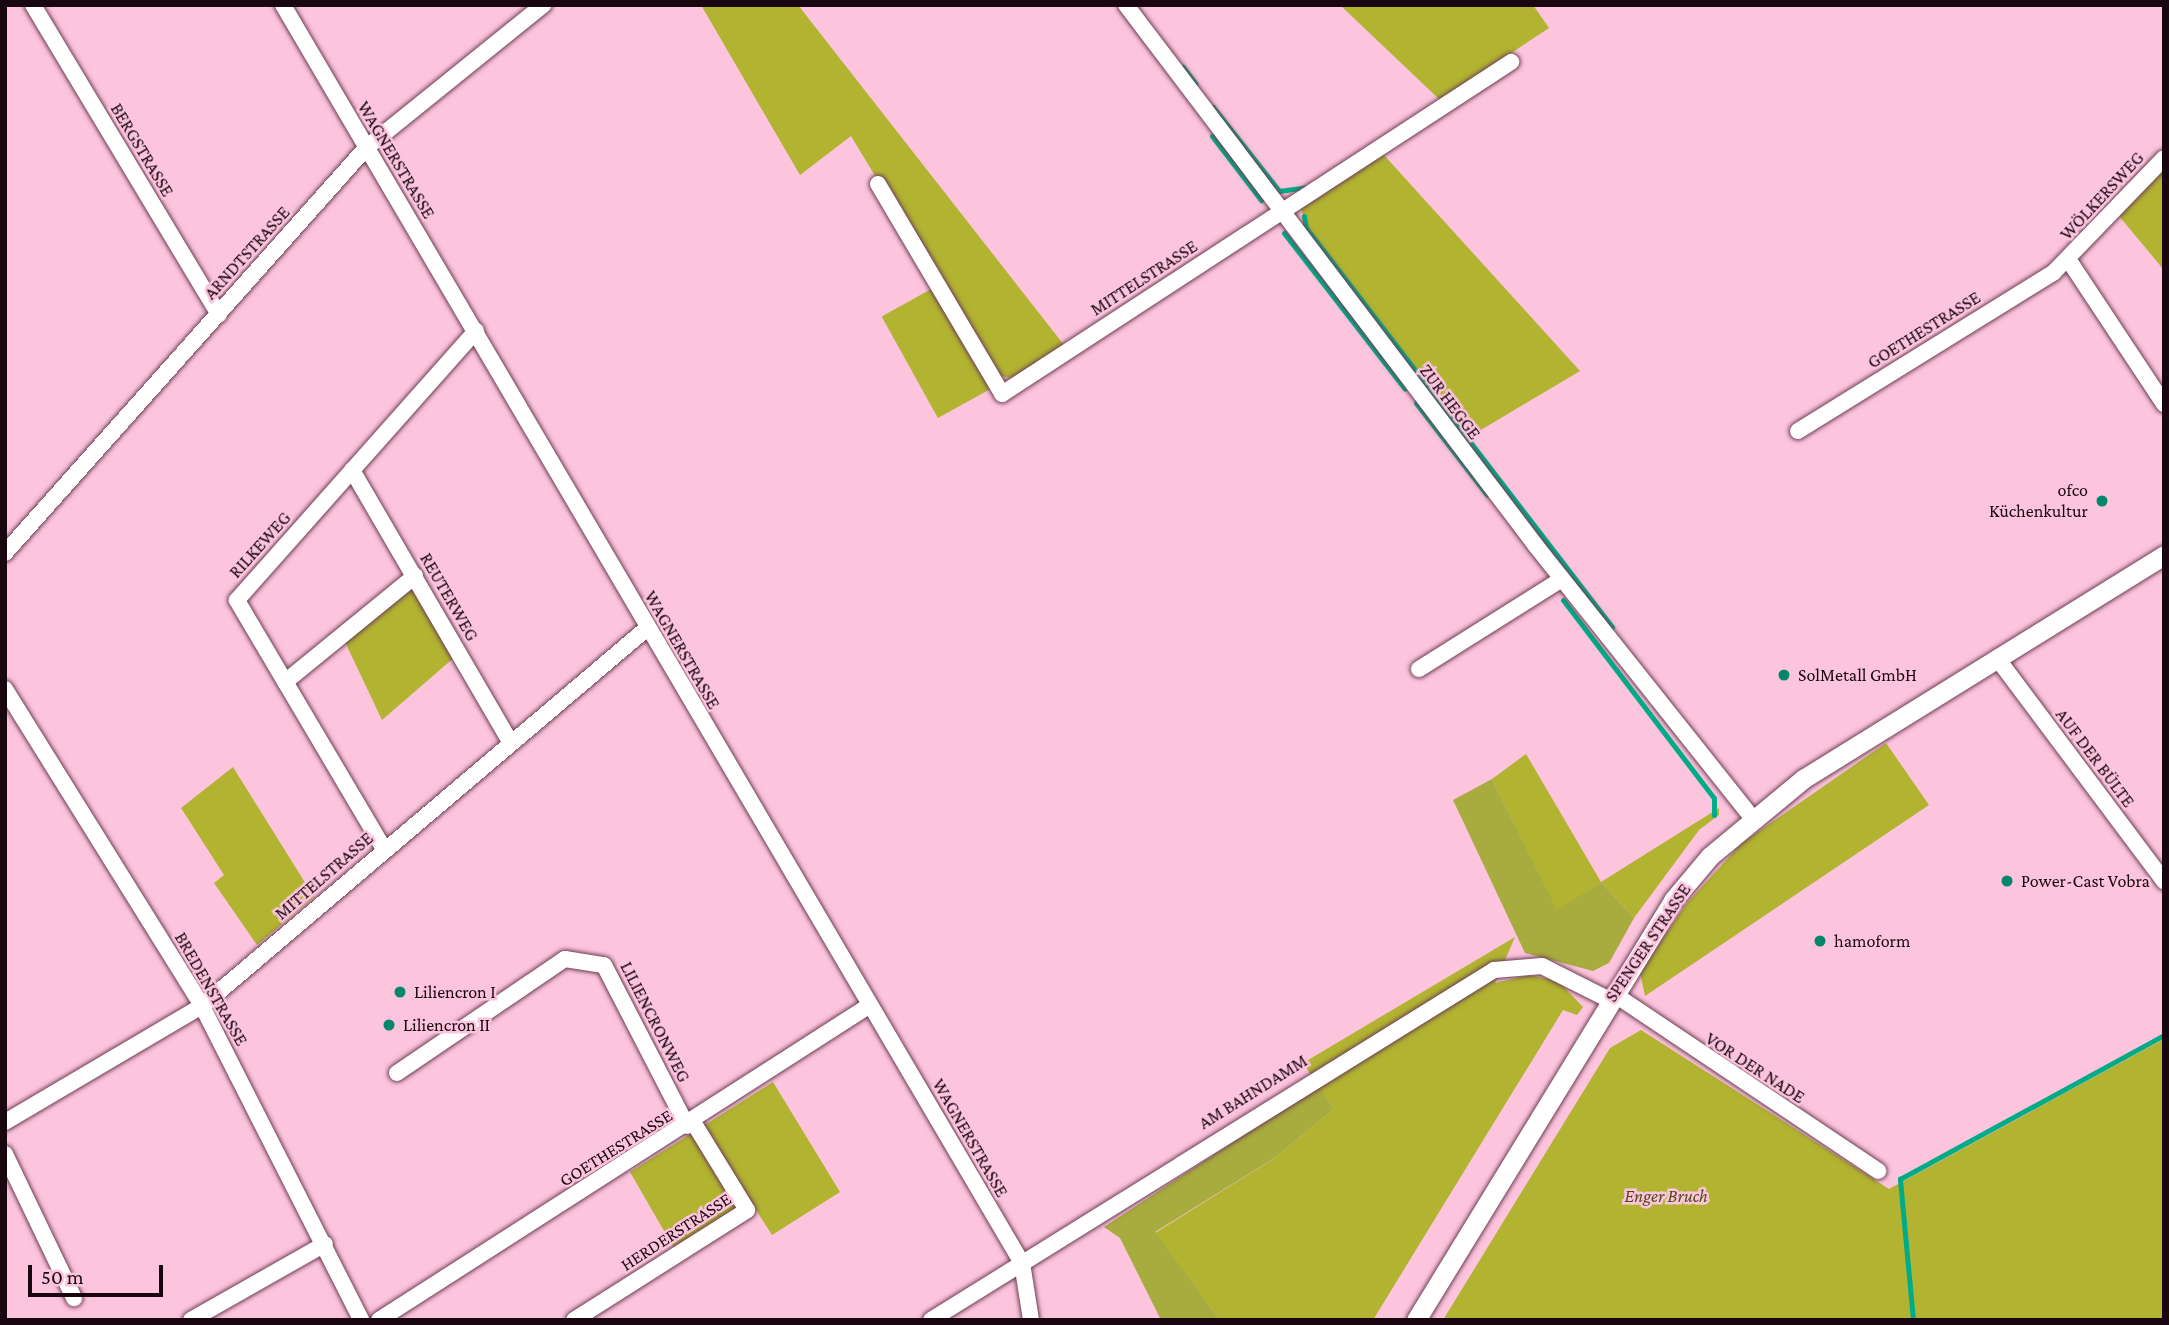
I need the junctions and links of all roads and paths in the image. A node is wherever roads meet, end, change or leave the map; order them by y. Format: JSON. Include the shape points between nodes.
{"nodes":[{"id":1,"x":33,"y":5,"type":"edge"},
{"id":2,"x":282,"y":5,"type":"edge"},
{"id":3,"x":543,"y":5,"type":"edge"},
{"id":4,"x":1126,"y":5,"type":"edge"},
{"id":5,"x":1511,"y":62,"type":"dead end"},
{"id":6,"x":366,"y":148,"type":"junction"},
{"id":7,"x":2164,"y":158,"type":"edge"},
{"id":8,"x":878,"y":184,"type":"dead end"},
{"id":9,"x":1281,"y":212,"type":"junction"},
{"id":10,"x":2068,"y":260,"type":"junction"},
{"id":11,"x":219,"y":314,"type":"junction"},
{"id":12,"x":476,"y":331,"type":"junction"},
{"id":13,"x":2164,"y":404,"type":"edge"},
{"id":14,"x":1798,"y":431,"type":"dead end"},
{"id":15,"x":352,"y":470,"type":"junction"},
{"id":16,"x":5,"y":553,"type":"edge"},
{"id":17,"x":2164,"y":555,"type":"edge"},
{"id":18,"x":415,"y":576,"type":"junction"},
{"id":19,"x":1562,"y":579,"type":"junction"},
{"id":20,"x":646,"y":629,"type":"junction"},
{"id":21,"x":1997,"y":658,"type":"junction"},
{"id":22,"x":1419,"y":669,"type":"dead end"},
{"id":23,"x":285,"y":682,"type":"junction"},
{"id":24,"x":5,"y":690,"type":"edge"},
{"id":25,"x":511,"y":743,"type":"junction"},
{"id":26,"x":1751,"y":816,"type":"junction"},
{"id":27,"x":384,"y":849,"type":"junction"},
{"id":28,"x":2164,"y":881,"type":"edge"},
{"id":29,"x":1612,"y":997,"type":"junction"},
{"id":30,"x":870,"y":1005,"type":"junction"},
{"id":31,"x":202,"y":1006,"type":"junction"},
{"id":32,"x":397,"y":1073,"type":"dead end"},
{"id":33,"x":5,"y":1122,"type":"edge"},
{"id":34,"x":690,"y":1124,"type":"junction"},
{"id":35,"x":5,"y":1154,"type":"edge"},
{"id":36,"x":1878,"y":1171,"type":"dead end"},
{"id":37,"x":325,"y":1244,"type":"junction"},
{"id":38,"x":1021,"y":1263,"type":"junction"},
{"id":39,"x":74,"y":1298,"type":"dead end"},
{"id":40,"x":191,"y":1320,"type":"edge"},
{"id":41,"x":361,"y":1320,"type":"edge"},
{"id":42,"x":379,"y":1320,"type":"edge"},
{"id":43,"x":574,"y":1320,"type":"edge"},
{"id":44,"x":931,"y":1320,"type":"edge"},
{"id":45,"x":1031,"y":1320,"type":"edge"},
{"id":46,"x":1416,"y":1320,"type":"edge"}],
"edges":[{"from":1,"to":11,"type":"street","name":"BERGSTRASSE"},
{"from":2,"to":6,"type":"street","name":"WAGNERSTRASSE"},
{"from":3,"to":6,"type":"street","name":"ARNDTSTRASSE"},
{"from":4,"to":9,"type":"street","name":"ZUR HEGGE"},
{"from":5,"to":9,"type":"street","name":"MITTELSTRASSE"},
{"from":6,"to":11,"type":"street","name":"ARNDTSTRASSE"},
{"from":6,"to":12,"type":"street","name":"WAGNERSTRASSE"},
{"from":7,"to":10,"type":"street","name":"WÖLKERSWEG"},
{"from":8,"to":9,"type":"street","name":"MITTELSTRASSE","via":[[1002,394]]},
{"from":9,"to":19,"type":"street","name":"ZUR HEGGE"},
{"from":10,"to":13,"type":"street"},
{"from":10,"to":14,"type":"street","name":"GOETHESTRASSE"},
{"from":11,"to":16,"type":"street","name":"ARNDTSTRASSE"},
{"from":12,"to":15,"type":"street","name":"RILKEWEG"},
{"from":12,"to":20,"type":"street","name":"WAGNERSTRASSE"},
{"from":15,"to":18,"type":"street","name":"REUTERWEG"},
{"from":15,"to":23,"type":"street","name":"RILKEWEG","via":[[237,600]]},
{"from":17,"to":21,"type":"street","name":"SPENGER STRASSE"},
{"from":18,"to":23,"type":"street"},
{"from":18,"to":25,"type":"street","name":"REUTERWEG"},
{"from":19,"to":22,"type":"street"},
{"from":19,"to":26,"type":"street","name":"ZUR HEGGE"},
{"from":20,"to":25,"type":"street","name":"MITTELSTRASSE"},
{"from":20,"to":30,"type":"street","name":"WAGNERSTRASSE"},
{"from":21,"to":26,"type":"street","name":"SPENGER STRASSE"},
{"from":21,"to":28,"type":"street","name":"AUF DER BÜLTE"},
{"from":23,"to":27,"type":"street","name":"RILKEWEG"},
{"from":24,"to":31,"type":"street","name":"BREDENSTRASSE"},
{"from":25,"to":27,"type":"street","name":"MITTELSTRASSE"},
{"from":26,"to":29,"type":"street","name":"SPENGER STRASSE","via":[[1673,900]]},
{"from":27,"to":31,"type":"street","name":"MITTELSTRASSE"},
{"from":29,"to":36,"type":"street","name":"VOR DER NADE"},
{"from":29,"to":38,"type":"street","name":"AM BAHNDAMM","via":[[1542,966],[1494,970]]},
{"from":29,"to":46,"type":"street","name":"SPENGER STRASSE"},
{"from":30,"to":34,"type":"street","name":"GOETHESTRASSE"},
{"from":30,"to":38,"type":"street","name":"WAGNERSTRASSE"},
{"from":31,"to":33,"type":"street","name":"MITTELSTRASSE"},
{"from":31,"to":37,"type":"street","name":"BREDENSTRASSE"},
{"from":32,"to":34,"type":"street","name":"LILIENCRONWEG","via":[[565,959],[604,965]]},
{"from":34,"to":42,"type":"street","name":"GOETHESTRASSE"},
{"from":34,"to":43,"type":"street","name":"HERDERSTRASSE","via":[[747,1210]]},
{"from":35,"to":39,"type":"street"},
{"from":37,"to":40,"type":"street"},
{"from":37,"to":41,"type":"street","name":"BREDENSTRASSE"},
{"from":38,"to":44,"type":"street","name":"AM BAHNDAMM"},
{"from":38,"to":45,"type":"street","name":"WAGNERSTRASSE"}]}
